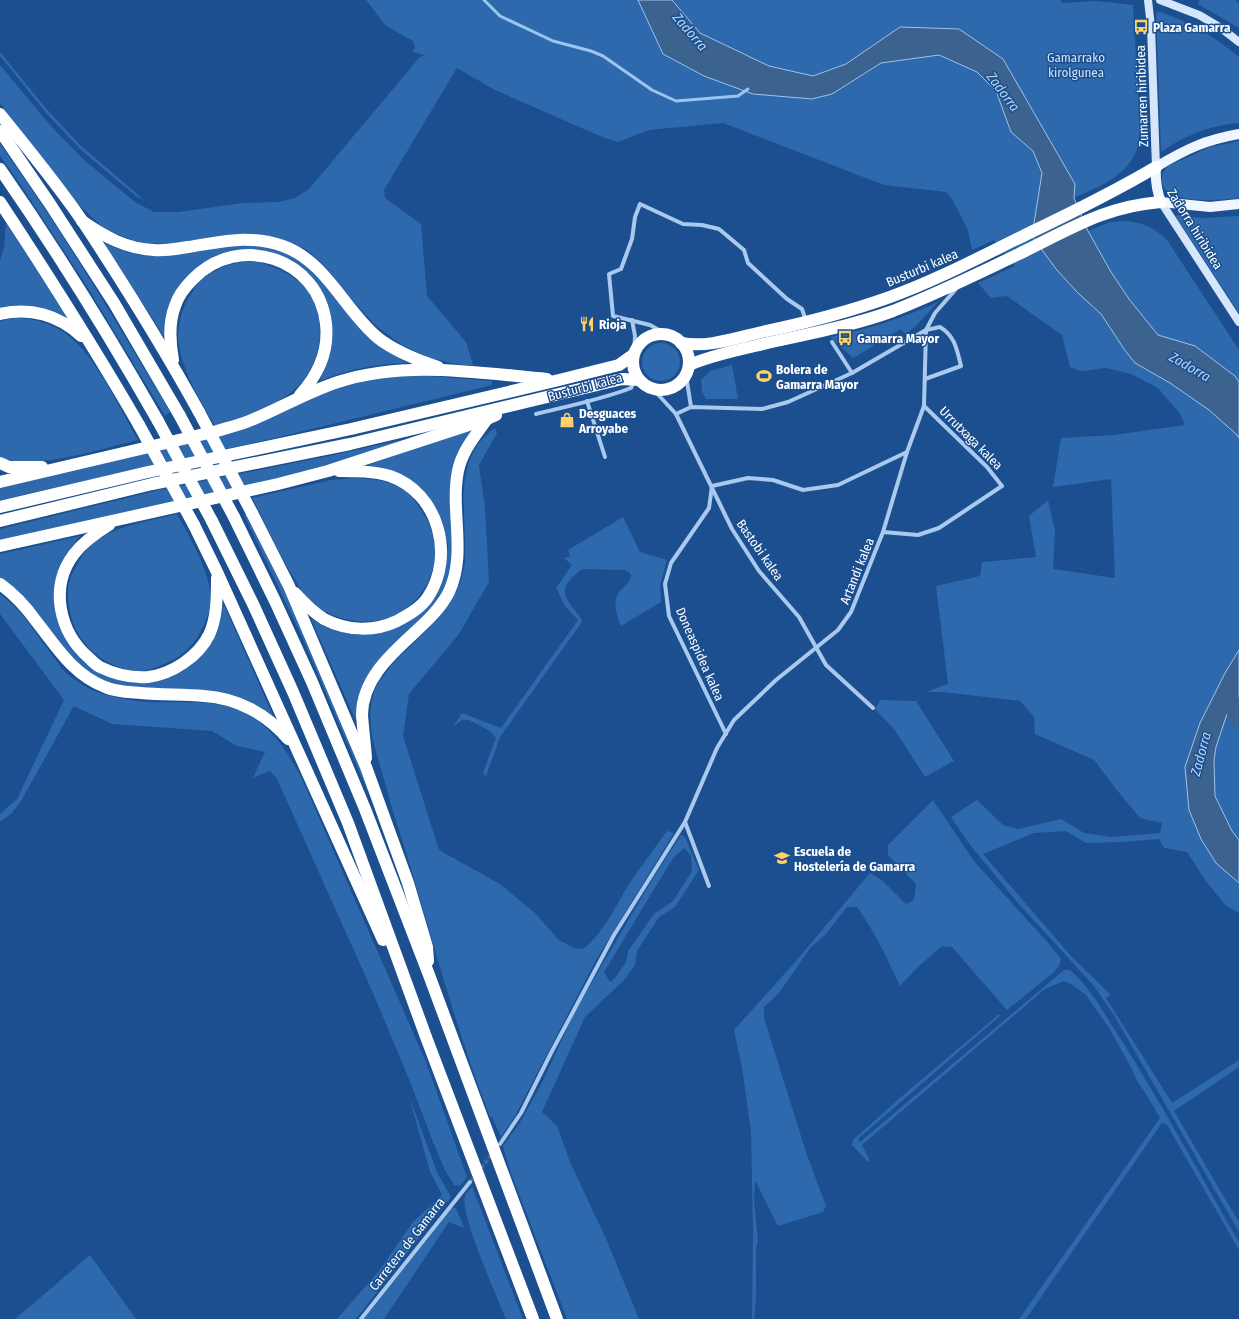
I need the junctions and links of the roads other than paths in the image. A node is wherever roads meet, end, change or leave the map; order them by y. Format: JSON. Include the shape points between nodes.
{"nodes":[{"id":1,"x":1148,"y":0,"type":"edge"},
{"id":2,"x":1160,"y":0,"type":"edge"},
{"id":3,"x":1239,"y":42,"type":"edge"},
{"id":4,"x":0,"y":114,"type":"edge"},
{"id":5,"x":0,"y":131,"type":"edge"},
{"id":6,"x":1239,"y":134,"type":"edge"},
{"id":7,"x":1156,"y":167,"type":"junction"},
{"id":8,"x":0,"y":169,"type":"edge"},
{"id":9,"x":0,"y":202,"type":"edge"},
{"id":10,"x":1161,"y":202,"type":"junction"},
{"id":11,"x":1239,"y":204,"type":"edge"},
{"id":12,"x":82,"y":221,"type":"junction"},
{"id":13,"x":961,"y":283,"type":"junction"},
{"id":14,"x":0,"y":314,"type":"edge"},
{"id":15,"x":805,"y":319,"type":"junction"},
{"id":16,"x":632,"y":320,"type":"junction"},
{"id":17,"x":1239,"y":322,"type":"edge"},
{"id":18,"x":926,"y":330,"type":"junction"},
{"id":19,"x":666,"y":334,"type":"junction"},
{"id":20,"x":832,"y":342,"type":"dead end"},
{"id":21,"x":681,"y":343,"type":"junction"},
{"id":22,"x":93,"y":348,"type":"junction"},
{"id":23,"x":634,"y":354,"type":"junction"},
{"id":24,"x":173,"y":366,"type":"junction"},
{"id":25,"x":447,"y":370,"type":"junction"},
{"id":26,"x":687,"y":370,"type":"junction"},
{"id":27,"x":852,"y":373,"type":"junction"},
{"id":28,"x":925,"y":378,"type":"junction"},
{"id":29,"x":637,"y":379,"type":"junction"},
{"id":30,"x":559,"y":380,"type":"junction"},
{"id":31,"x":652,"y":388,"type":"junction"},
{"id":32,"x":297,"y":398,"type":"junction"},
{"id":33,"x":587,"y":401,"type":"junction"},
{"id":34,"x":519,"y":404,"type":"junction"},
{"id":35,"x":924,"y":406,"type":"junction"},
{"id":36,"x":691,"y":407,"type":"junction"},
{"id":37,"x":536,"y":414,"type":"dead end"},
{"id":38,"x":676,"y":414,"type":"junction"},
{"id":39,"x":487,"y":419,"type":"junction"},
{"id":40,"x":907,"y":452,"type":"junction"},
{"id":41,"x":605,"y":457,"type":"dead end"},
{"id":42,"x":0,"y":463,"type":"edge"},
{"id":43,"x":61,"y":467,"type":"junction"},
{"id":44,"x":328,"y":471,"type":"junction"},
{"id":45,"x":0,"y":482,"type":"edge"},
{"id":46,"x":712,"y":486,"type":"junction"},
{"id":47,"x":0,"y":507,"type":"edge"},
{"id":48,"x":0,"y":521,"type":"edge"},
{"id":49,"x":115,"y":521,"type":"junction"},
{"id":50,"x":883,"y":532,"type":"junction"},
{"id":51,"x":0,"y":546,"type":"edge"},
{"id":52,"x":216,"y":572,"type":"junction"},
{"id":53,"x":0,"y":584,"type":"edge"},
{"id":54,"x":289,"y":586,"type":"junction"},
{"id":55,"x":817,"y":648,"type":"junction"},
{"id":56,"x":872,"y":708,"type":"dead end"},
{"id":57,"x":726,"y":734,"type":"junction"},
{"id":58,"x":296,"y":748,"type":"junction"},
{"id":59,"x":366,"y":767,"type":"junction"},
{"id":60,"x":685,"y":822,"type":"junction"},
{"id":61,"x":709,"y":886,"type":"dead end"},
{"id":62,"x":429,"y":975,"type":"junction"},
{"id":63,"x":426,"y":1037,"type":"junction"},
{"id":64,"x":500,"y":1144,"type":"dead end"},
{"id":65,"x":470,"y":1182,"type":"tunnel mouth"},
{"id":66,"x":361,"y":1319,"type":"edge"},
{"id":67,"x":533,"y":1319,"type":"edge"},
{"id":68,"x":557,"y":1319,"type":"edge"}],
"edges":[{"from":1,"to":7,"type":"street","name":"Zumarren hiribidea"},
{"from":2,"to":3,"type":"street","via":[[1199,15]]},
{"from":4,"to":12,"type":"highway"},
{"from":5,"to":62,"type":"highway","bridge":true,"via":[[114,303],[180,416],[234,517],[312,682],[365,809]]},
{"from":6,"to":7,"type":"main road","via":[[1196,145]]},
{"from":7,"to":10,"type":"main road","name":"Zadorra hiribidea","via":[[1156,189]]},
{"from":7,"to":15,"type":"highway","name":"Busturbi kalea","via":[[1083,207],[976,259],[891,296]]},
{"from":8,"to":63,"type":"highway","bridge":true,"via":[[94,311],[158,421],[253,604],[348,824]]},
{"from":9,"to":22,"type":"highway"},
{"from":10,"to":11,"type":"main road","via":[[1210,207]]},
{"from":10,"to":13,"type":"highway","via":[[1122,207],[1089,219]]},
{"from":10,"to":17,"type":"street","name":"Zadorra hiribidea"},
{"from":12,"to":24,"type":"highway"},
{"from":12,"to":25,"type":"highway","via":[[117,242],[155,251],[242,239],[254,239],[285,247],[313,264],[378,338],[416,359]]},
{"from":13,"to":18,"type":"street","name":"Artandi kalea","via":[[935,313]]},
{"from":13,"to":26,"type":"highway","via":[[892,311],[844,326],[724,353],[699,361]]},
{"from":14,"to":22,"type":"highway","via":[[29,311],[49,315],[72,327]]},
{"from":15,"to":16,"type":"street","via":[[802,309],[787,299],[748,263],[744,250],[719,229],[683,224],[640,204],[635,216],[632,239],[621,269],[609,274],[613,316]]},
{"from":15,"to":21,"type":"highway","name":"Busturbi kalea","via":[[711,344]]},
{"from":16,"to":19,"type":"street","via":[[650,325]]},
{"from":16,"to":23,"type":"street","via":[[635,336]]},
{"from":18,"to":27,"type":"street"},
{"from":18,"to":28,"type":"street","name":"Artandi kalea"},
{"from":18,"to":28,"type":"street","via":[[940,328],[947,332],[954,340],[961,366]]},
{"from":19,"to":21,"type":"highway"},
{"from":19,"to":23,"type":"highway","via":[[647,337],[639,344]]},
{"from":20,"to":27,"type":"street"},
{"from":21,"to":26,"type":"highway","via":[[688,357]]},
{"from":22,"to":52,"type":"highway","bridge":true,"via":[[194,525]]},
{"from":23,"to":29,"type":"highway"},
{"from":23,"to":30,"type":"highway","via":[[619,365]]},
{"from":24,"to":32,"type":"highway","via":[[171,320],[175,306],[188,284],[209,266],[234,256],[259,255],[271,258],[302,274],[318,294],[326,318],[323,357],[318,371]]},
{"from":24,"to":54,"type":"highway","bridge":true},
{"from":25,"to":30,"type":"highway"},
{"from":25,"to":32,"type":"highway","via":[[374,374],[340,381]]},
{"from":26,"to":31,"type":"highway","via":[[680,382],[671,388]]},
{"from":26,"to":36,"type":"street"},
{"from":27,"to":36,"type":"street","via":[[788,402],[762,409]]},
{"from":28,"to":35,"type":"street","name":"Artandi kalea"},
{"from":29,"to":31,"type":"highway"},
{"from":29,"to":33,"type":"street","name":"Busturbi kalea","via":[[631,388],[608,397]]},
{"from":29,"to":34,"type":"highway","via":[[622,379]]},
{"from":30,"to":47,"type":"highway"},
{"from":31,"to":38,"type":"street","name":"Bastobi kalea"},
{"from":32,"to":43,"type":"highway","via":[[248,422]]},
{"from":33,"to":37,"type":"street","name":"Busturbi kalea"},
{"from":33,"to":41,"type":"street"},
{"from":34,"to":39,"type":"highway"},
{"from":34,"to":48,"type":"highway","via":[[350,444],[152,484]]},
{"from":35,"to":40,"type":"street","name":"Artandi kalea"},
{"from":35,"to":50,"type":"street","name":"Urrutxaga kalea","via":[[987,467],[1002,486],[939,528],[918,535]]},
{"from":36,"to":38,"type":"street"},
{"from":38,"to":46,"type":"street","name":"Bastobi kalea"},
{"from":39,"to":44,"type":"highway"},
{"from":39,"to":59,"type":"highway","via":[[468,445],[458,472],[458,558],[449,592],[426,622],[389,656],[376,672],[364,700],[362,715]]},
{"from":40,"to":46,"type":"street","via":[[838,485],[803,490],[773,480],[748,478]]},
{"from":40,"to":50,"type":"street","name":"Artandi kalea"},
{"from":42,"to":43,"type":"highway","via":[[10,467]]},
{"from":43,"to":45,"type":"highway"},
{"from":44,"to":49,"type":"highway"},
{"from":44,"to":54,"type":"highway","via":[[376,473],[398,480],[417,493],[435,518],[440,534],[441,566],[435,585],[427,599],[416,610],[404,618],[374,629],[342,626],[324,619],[306,605]]},
{"from":46,"to":55,"type":"street","name":"Bastobi kalea","via":[[732,529],[759,571],[799,617]]},
{"from":46,"to":57,"type":"street","name":"Doneaspidea kalea","via":[[709,508],[671,563],[665,584],[669,616]]},
{"from":49,"to":51,"type":"highway"},
{"from":49,"to":52,"type":"highway","via":[[83,543],[73,554],[65,570],[59,598],[66,630],[75,644],[99,666],[114,673],[148,677],[176,667],[187,660],[209,635],[216,605]]},
{"from":50,"to":55,"type":"street","name":"Artandi kalea","via":[[851,612],[838,630]]},
{"from":52,"to":58,"type":"highway"},
{"from":53,"to":58,"type":"highway","via":[[26,609],[67,661],[80,673],[105,688],[124,692],[205,696],[233,701],[268,720]]},
{"from":54,"to":59,"type":"highway"},
{"from":55,"to":56,"type":"street","name":"Bastobi kalea","via":[[826,665]]},
{"from":55,"to":57,"type":"street","name":"Artandi kalea","via":[[776,680],[734,720]]},
{"from":57,"to":60,"type":"street","name":"Artandi kalea","via":[[717,748]]},
{"from":58,"to":63,"type":"highway"},
{"from":59,"to":62,"type":"highway","via":[[428,947]]},
{"from":60,"to":61,"type":"street"},
{"from":60,"to":64,"type":"street","name":"Artandi kalea","via":[[614,935],[521,1113]]},
{"from":62,"to":68,"type":"highway"},
{"from":63,"to":67,"type":"highway"},
{"from":65,"to":66,"type":"street","name":"Carretera de Gamarra"}]}
